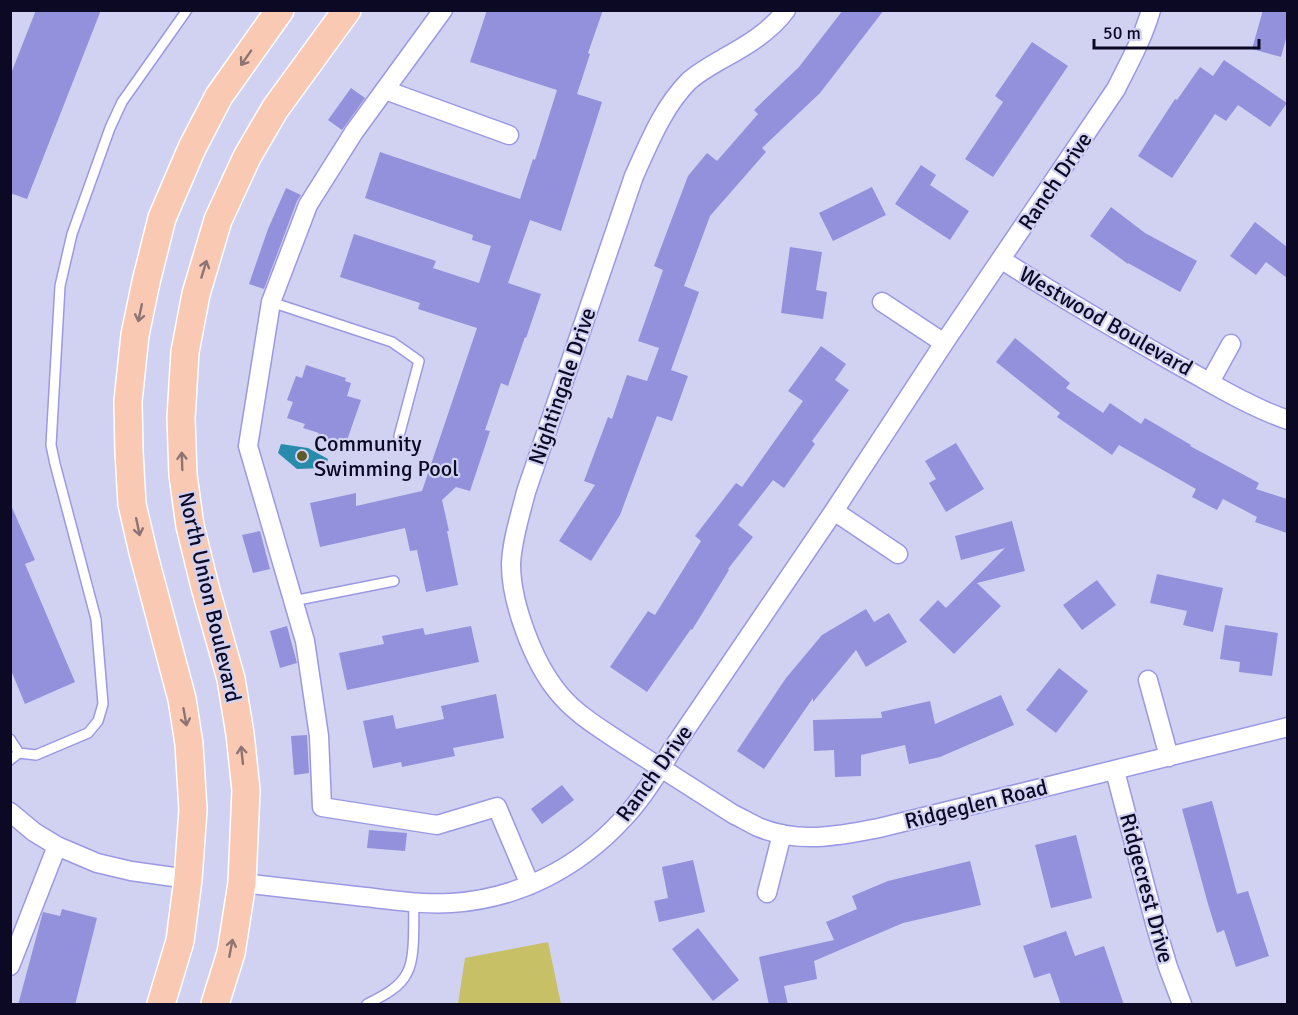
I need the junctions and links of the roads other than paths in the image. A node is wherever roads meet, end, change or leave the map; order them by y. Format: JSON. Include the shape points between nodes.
{"nodes":[{"id":1,"x":187,"y":10,"type":"edge"},
{"id":2,"x":280,"y":10,"type":"edge"},
{"id":3,"x":347,"y":10,"type":"edge"},
{"id":4,"x":442,"y":10,"type":"edge"},
{"id":5,"x":786,"y":10,"type":"edge"},
{"id":6,"x":1151,"y":10,"type":"edge"},
{"id":7,"x":384,"y":90,"type":"junction"},
{"id":8,"x":509,"y":135,"type":"dead end"},
{"id":9,"x":1002,"y":260,"type":"junction"},
{"id":10,"x":271,"y":302,"type":"junction"},
{"id":11,"x":882,"y":302,"type":"dead end"},
{"id":12,"x":944,"y":343,"type":"junction"},
{"id":13,"x":1231,"y":344,"type":"dead end"},
{"id":14,"x":1210,"y":382,"type":"junction"},
{"id":15,"x":1287,"y":420,"type":"edge"},
{"id":16,"x":399,"y":436,"type":"dead end"},
{"id":17,"x":834,"y":511,"type":"junction"},
{"id":18,"x":898,"y":554,"type":"dead end"},
{"id":19,"x":394,"y":581,"type":"dead end"},
{"id":20,"x":293,"y":601,"type":"junction"},
{"id":21,"x":1148,"y":680,"type":"dead end"},
{"id":22,"x":1287,"y":727,"type":"edge"},
{"id":23,"x":10,"y":738,"type":"edge"},
{"id":24,"x":20,"y":753,"type":"junction"},
{"id":25,"x":1169,"y":757,"type":"junction"},
{"id":26,"x":10,"y":760,"type":"edge"},
{"id":27,"x":661,"y":768,"type":"junction"},
{"id":28,"x":1115,"y":771,"type":"junction"},
{"id":29,"x":10,"y":812,"type":"edge"},
{"id":30,"x":782,"y":834,"type":"junction"},
{"id":31,"x":57,"y":846,"type":"junction"},
{"id":32,"x":188,"y":879,"type":"junction"},
{"id":33,"x":242,"y":883,"type":"junction"},
{"id":34,"x":530,"y":885,"type":"junction"},
{"id":35,"x":767,"y":893,"type":"dead end"},
{"id":36,"x":414,"y":903,"type":"junction"},
{"id":37,"x":10,"y":966,"type":"edge"},
{"id":38,"x":161,"y":1005,"type":"edge"},
{"id":39,"x":215,"y":1005,"type":"edge"},
{"id":40,"x":367,"y":1005,"type":"edge"},
{"id":41,"x":1182,"y":1005,"type":"edge"}],
"edges":[{"from":1,"to":24,"type":"lane","via":[[122,102],[110,128],[72,234],[60,286],[51,445],[96,619],[103,704],[98,722],[88,733],[36,755]]},
{"from":2,"to":32,"type":"main road","one_way":true,"via":[[219,96],[162,218],[135,335],[128,401],[132,504],[182,699],[189,744],[193,810]]},
{"from":33,"to":3,"type":"main road","name":"North Union Boulevard","one_way":true,"via":[[246,790],[240,734],[231,679],[190,526],[183,475],[185,352],[196,294],[218,220],[247,157],[275,109]]},
{"from":4,"to":7,"type":"street"},
{"from":5,"to":27,"type":"street","name":"Nightingale Drive","via":[[762,34],[690,80],[670,104],[651,138],[630,187],[515,533],[511,565],[525,634],[557,692],[586,719]]},
{"from":6,"to":9,"type":"street","name":"Ranch Drive","via":[[1116,89]]},
{"from":7,"to":8,"type":"street"},
{"from":7,"to":10,"type":"street","via":[[308,205]]},
{"from":9,"to":12,"type":"street","name":"Ranch Drive"},
{"from":9,"to":14,"type":"street","name":"Westwood Boulevard"},
{"from":10,"to":16,"type":"lane","via":[[392,342],[418,361]]},
{"from":10,"to":20,"type":"street","via":[[248,446]]},
{"from":11,"to":12,"type":"street"},
{"from":12,"to":17,"type":"street","name":"Ranch Drive"},
{"from":13,"to":14,"type":"street","name":"Westwood Boulevard"},
{"from":14,"to":15,"type":"street","name":"Westwood Boulevard"},
{"from":17,"to":18,"type":"street"},
{"from":17,"to":27,"type":"street","name":"Ranch Drive"},
{"from":19,"to":20,"type":"lane"},
{"from":20,"to":34,"type":"street","via":[[305,641],[319,736],[322,807],[437,825],[497,807]]},
{"from":21,"to":25,"type":"street"},
{"from":22,"to":25,"type":"street","name":"Ridgeglen Road"},
{"from":23,"to":24,"type":"lane"},
{"from":24,"to":26,"type":"lane"},
{"from":25,"to":28,"type":"street","name":"Ridgeglen Road"},
{"from":27,"to":30,"type":"street","name":"Ridgeglen Road","via":[[733,814]]},
{"from":27,"to":34,"type":"street","name":"Ranch Drive","via":[[624,819],[592,849],[562,870]]},
{"from":28,"to":30,"type":"street","name":"Ridgeglen Road","via":[[849,834]]},
{"from":28,"to":41,"type":"street","name":"Ridgecrest Drive","via":[[1156,927]]},
{"from":29,"to":31,"type":"street"},
{"from":30,"to":35,"type":"street"},
{"from":31,"to":32,"type":"street","via":[[97,863]]},
{"from":31,"to":37,"type":"street"},
{"from":32,"to":38,"type":"main road","via":[[180,941]]},
{"from":33,"to":36,"type":"street","name":"Ranch Drive"},
{"from":39,"to":33,"type":"main road","name":"North Union Boulevard","one_way":true,"via":[[231,953]]},
{"from":34,"to":36,"type":"street","name":"Ranch Drive","via":[[480,900]]},
{"from":36,"to":40,"type":"lane","via":[[412,957],[407,974],[390,991]]}]}
